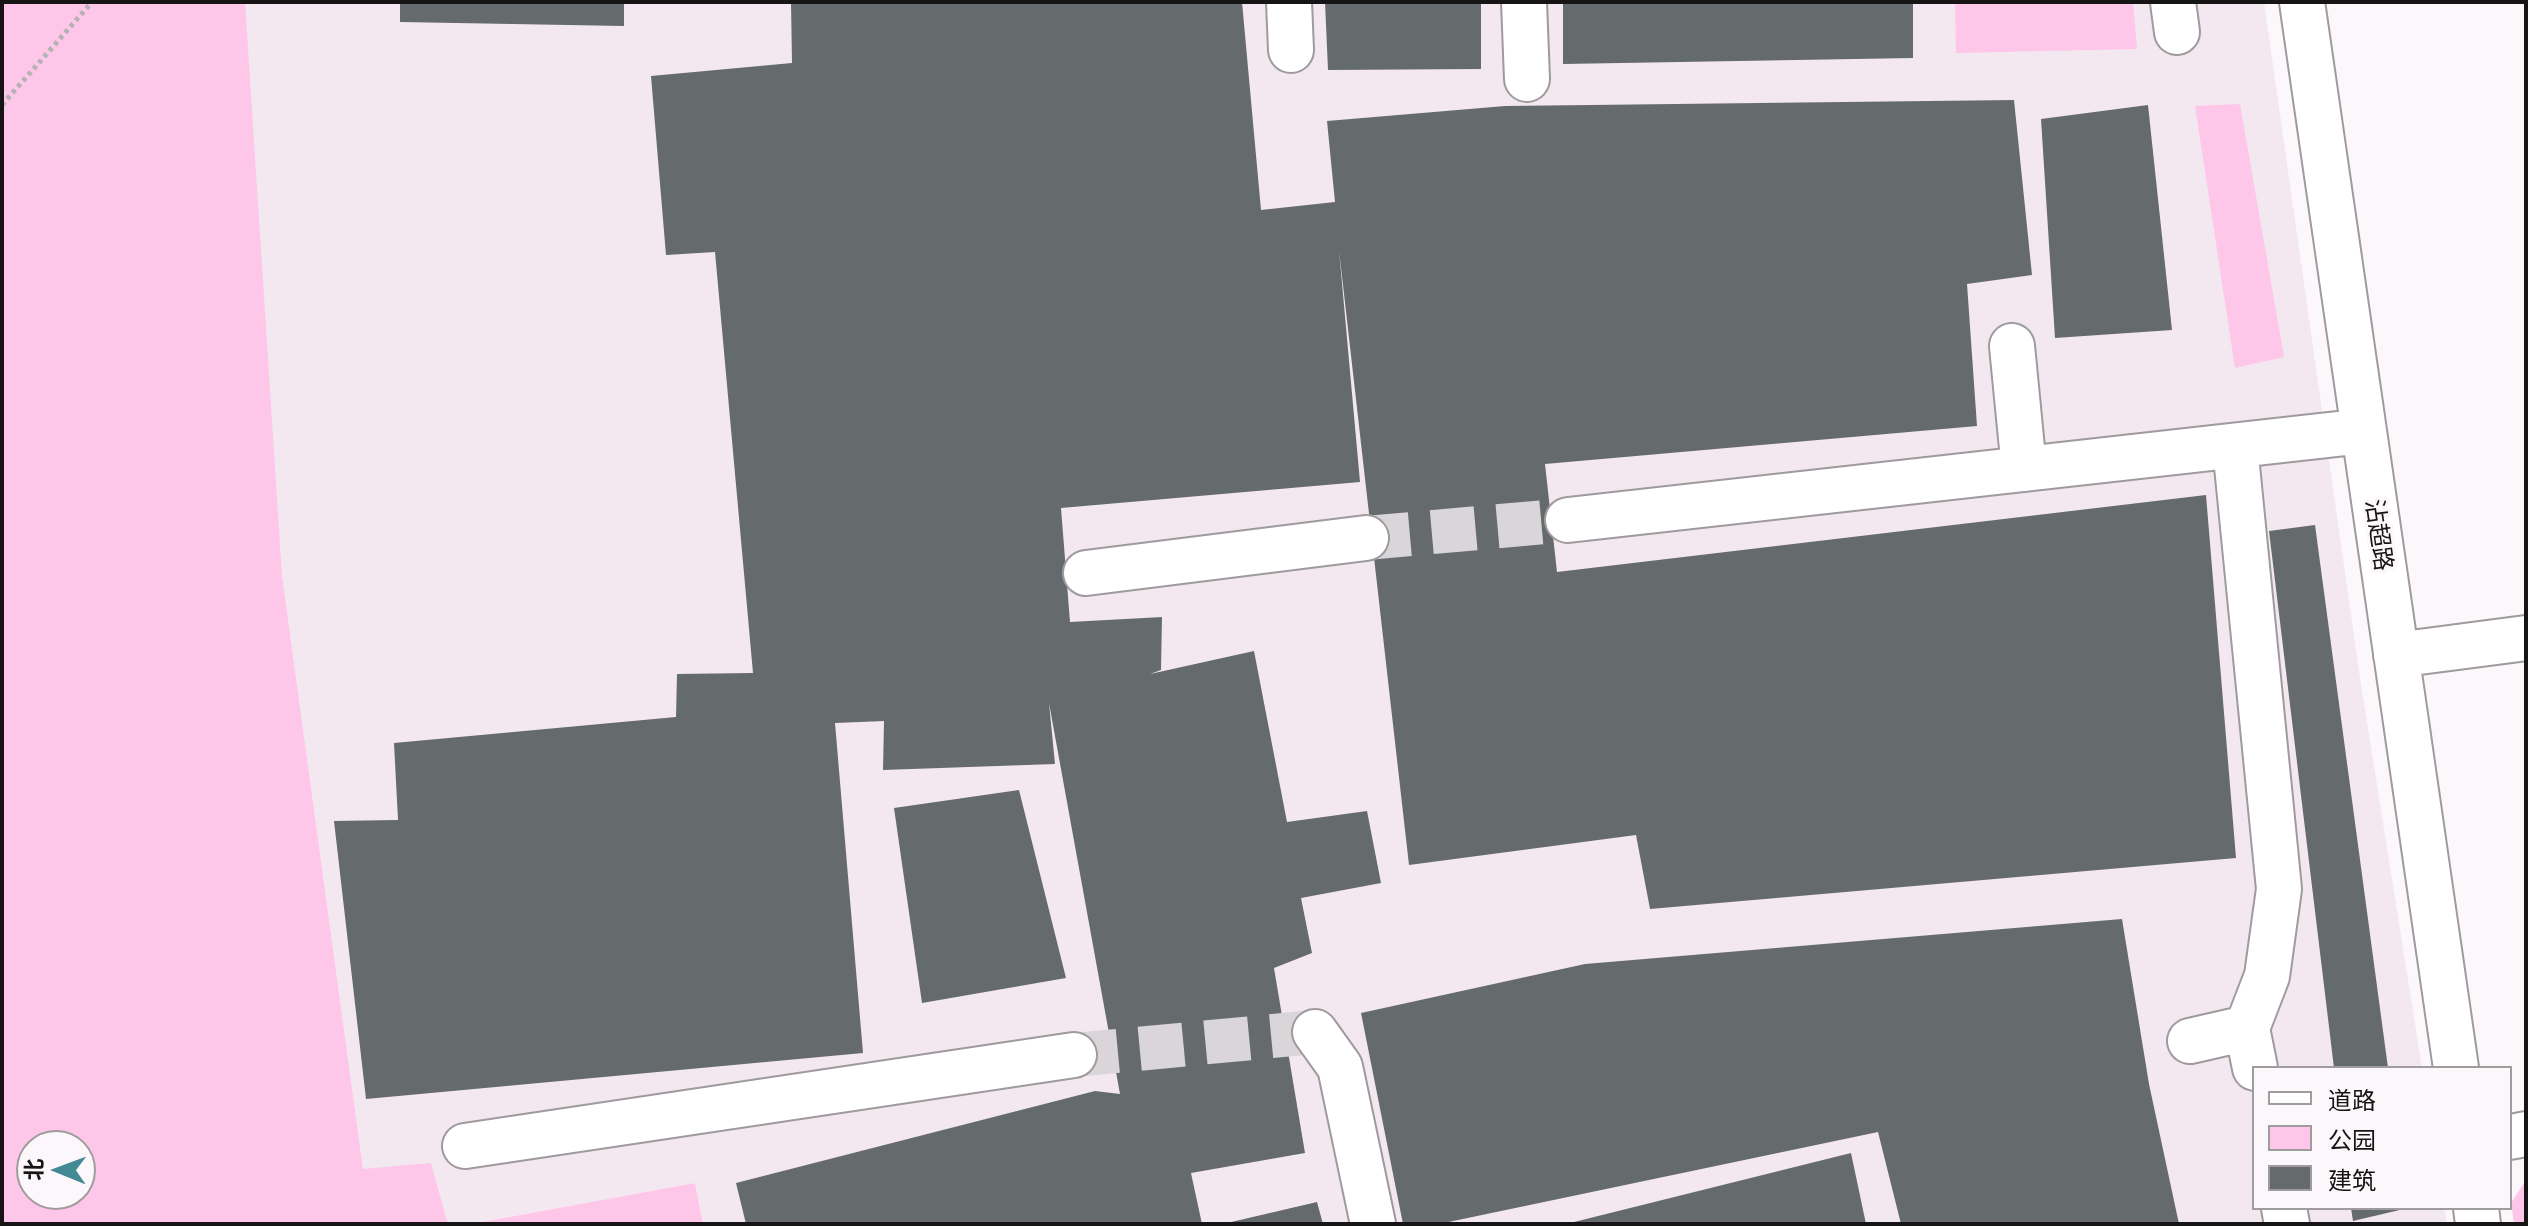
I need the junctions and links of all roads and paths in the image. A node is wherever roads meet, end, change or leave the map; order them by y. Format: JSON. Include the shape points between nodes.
{"nodes":[{"id":1,"x":92,"y":2,"type":"edge"},
{"id":2,"x":1289,"y":2,"type":"edge"},
{"id":3,"x":1524,"y":2,"type":"edge"},
{"id":4,"x":2302,"y":2,"type":"edge"},
{"id":5,"x":1291,"y":50,"type":"dead end"},
{"id":6,"x":1527,"y":79,"type":"dead end"},
{"id":7,"x":2,"y":105,"type":"edge"},
{"id":8,"x":2012,"y":346,"type":"dead end"},
{"id":9,"x":2364,"y":431,"type":"junction"},
{"id":10,"x":2235,"y":446,"type":"junction"},
{"id":11,"x":2024,"y":469,"type":"junction"},
{"id":12,"x":1568,"y":520,"type":"tunnel mouth"},
{"id":13,"x":1366,"y":538,"type":"tunnel mouth"},
{"id":14,"x":1086,"y":573,"type":"dead end"},
{"id":15,"x":2526,"y":638,"type":"edge"},
{"id":16,"x":2396,"y":655,"type":"junction"},
{"id":17,"x":1315,"y":1032,"type":"dead end"},
{"id":18,"x":2190,"y":1041,"type":"dead end"},
{"id":19,"x":2251,"y":1048,"type":"edge"},
{"id":20,"x":1074,"y":1055,"type":"tunnel mouth"},
{"id":21,"x":2456,"y":1066,"type":"edge"},
{"id":22,"x":465,"y":1146,"type":"dead end"},
{"id":23,"x":1373,"y":1224,"type":"edge"}],
"edges":[{"from":1,"to":7,"type":"path"},
{"from":2,"to":5,"type":"street"},
{"from":3,"to":6,"type":"street"},
{"from":4,"to":9,"type":"street","name":"沾超路"},
{"from":8,"to":11,"type":"street"},
{"from":9,"to":10,"type":"street"},
{"from":9,"to":16,"type":"street","name":"沾超路"},
{"from":10,"to":11,"type":"street"},
{"from":10,"to":19,"type":"street","via":[[2279,889]]},
{"from":11,"to":12,"type":"street"},
{"from":13,"to":14,"type":"street"},
{"from":15,"to":16,"type":"street"},
{"from":16,"to":21,"type":"street","name":"沾超路"},
{"from":17,"to":23,"type":"street","via":[[1340,1067]]},
{"from":18,"to":19,"type":"street"},
{"from":20,"to":22,"type":"street"}]}
